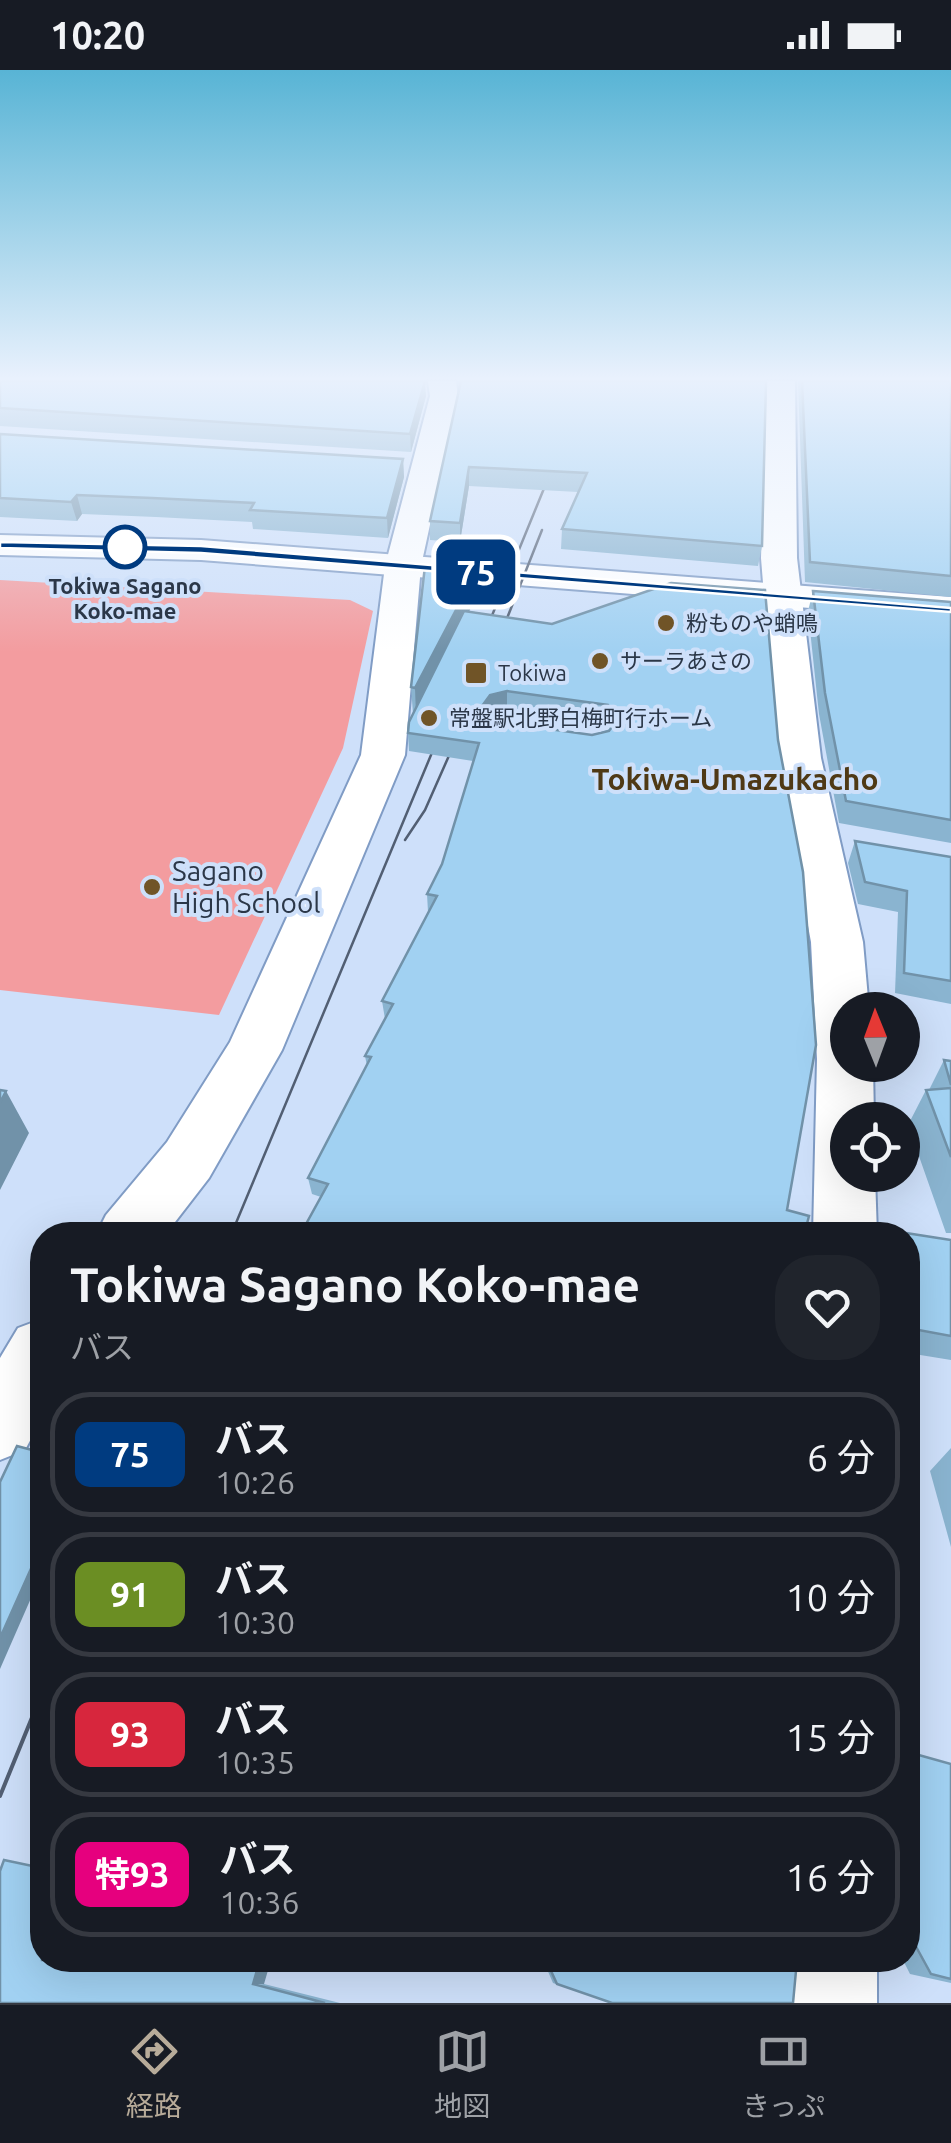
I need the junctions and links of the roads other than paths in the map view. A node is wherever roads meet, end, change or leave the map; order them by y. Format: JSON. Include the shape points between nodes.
{"nodes":[{"id":1,"x":426,"y":471,"type":"edge"},
{"id":2,"x":780,"y":471,"type":"edge"},
{"id":3,"x":0,"y":546,"type":"edge"},
{"id":4,"x":403,"y":566,"type":"junction"},
{"id":5,"x":785,"y":595,"type":"junction"},
{"id":6,"x":951,"y":608,"type":"edge"},
{"id":7,"x":138,"y":1222,"type":"edge"},
{"id":8,"x":845,"y":1222,"type":"edge"},
{"id":9,"x":30,"y":1373,"type":"edge"},
{"id":10,"x":0,"y":1425,"type":"edge"},
{"id":11,"x":830,"y":1972,"type":"edge"},
{"id":12,"x":829,"y":2003,"type":"edge"}],
"edges":[{"from":1,"to":4,"type":"street"},
{"from":2,"to":5,"type":"street"},
{"from":3,"to":4,"type":"street","via":[[201,550]]},
{"from":4,"to":5,"type":"street"},
{"from":4,"to":7,"type":"street","via":[[383,754],[254,1050],[188,1160]]},
{"from":5,"to":6,"type":"street"},
{"from":5,"to":8,"type":"street","via":[[799,758],[836,841]]},
{"from":9,"to":10,"type":"street"},
{"from":11,"to":12,"type":"street"}]}
